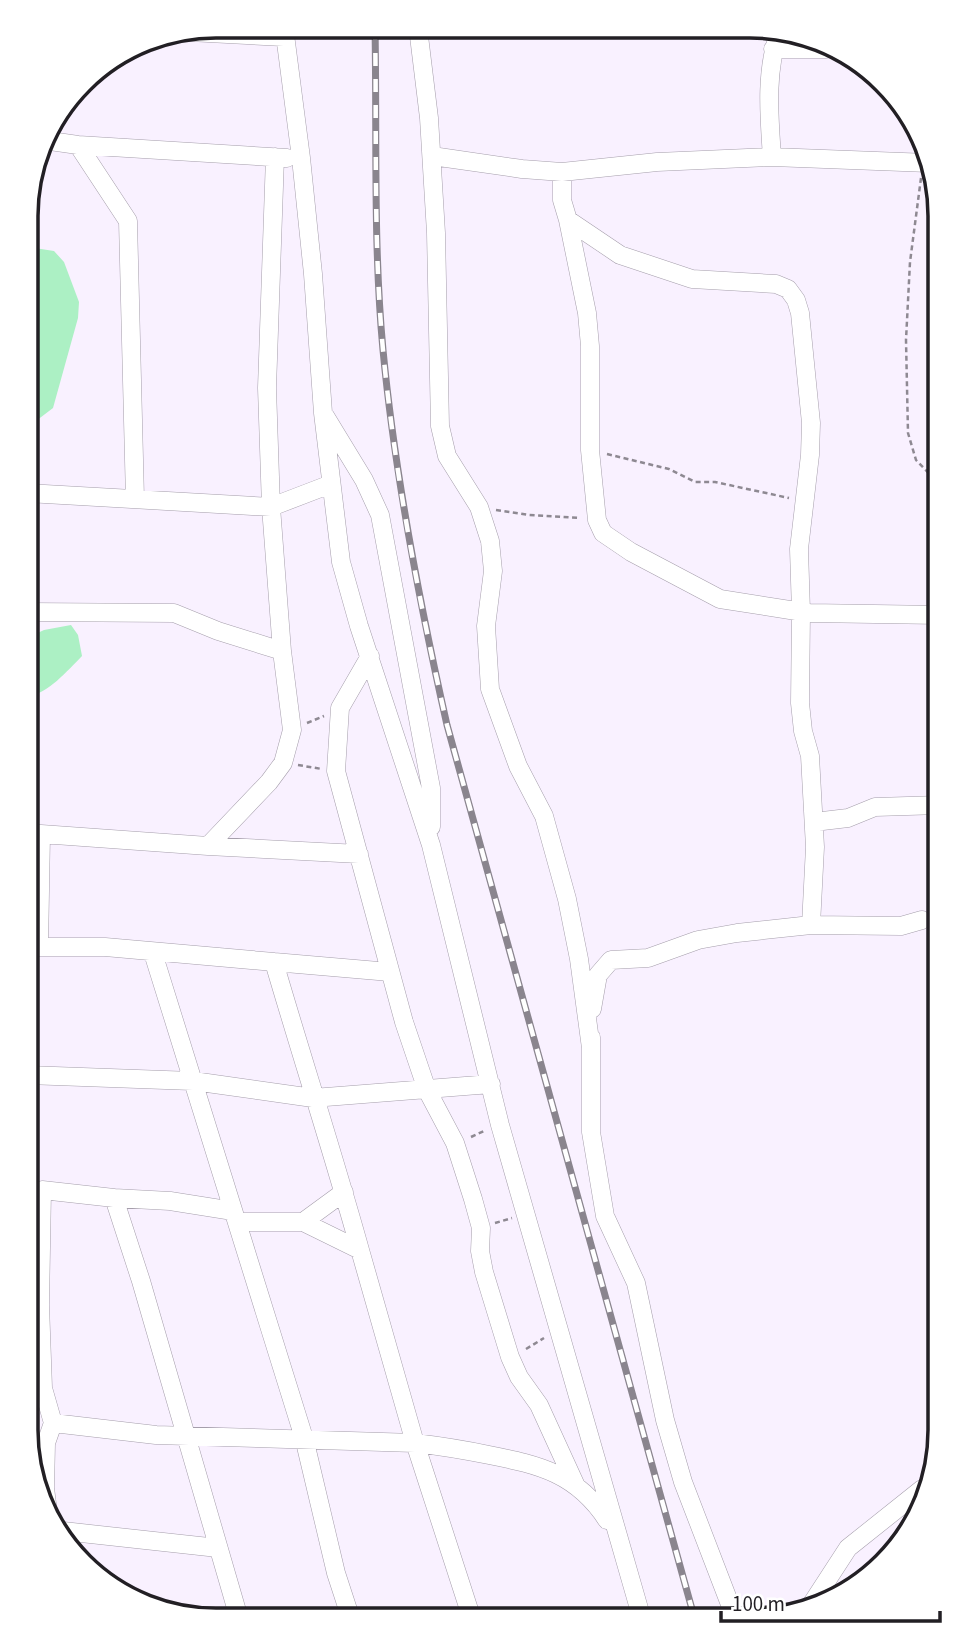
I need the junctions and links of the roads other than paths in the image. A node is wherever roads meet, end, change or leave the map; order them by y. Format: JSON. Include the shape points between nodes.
{"nodes":[{"id":1,"x":285,"y":38,"type":"edge"},
{"id":2,"x":419,"y":38,"type":"edge"},
{"id":3,"x":776,"y":41,"type":"edge"},
{"id":4,"x":773,"y":49,"type":"junction"},
{"id":5,"x":809,"y":49,"type":"edge"},
{"id":6,"x":55,"y":142,"type":"edge"},
{"id":7,"x":78,"y":145,"type":"junction"},
{"id":8,"x":432,"y":156,"type":"junction"},
{"id":9,"x":275,"y":157,"type":"junction"},
{"id":10,"x":772,"y":157,"type":"junction"},
{"id":11,"x":301,"y":158,"type":"junction"},
{"id":12,"x":919,"y":163,"type":"edge"},
{"id":13,"x":562,"y":172,"type":"junction"},
{"id":14,"x":568,"y":220,"type":"junction"},
{"id":15,"x":323,"y":413,"type":"junction"},
{"id":16,"x":331,"y":484,"type":"junction"},
{"id":17,"x":38,"y":494,"type":"edge"},
{"id":18,"x":135,"y":499,"type":"junction"},
{"id":19,"x":271,"y":507,"type":"junction"},
{"id":20,"x":38,"y":612,"type":"edge"},
{"id":21,"x":801,"y":612,"type":"junction"},
{"id":22,"x":928,"y":615,"type":"edge"},
{"id":23,"x":282,"y":651,"type":"junction"},
{"id":24,"x":370,"y":656,"type":"junction"},
{"id":25,"x":928,"y":805,"type":"edge"},
{"id":26,"x":814,"y":822,"type":"junction"},
{"id":27,"x":38,"y":833,"type":"edge"},
{"id":28,"x":431,"y":845,"type":"junction"},
{"id":29,"x":208,"y":846,"type":"junction"},
{"id":30,"x":359,"y":854,"type":"junction"},
{"id":31,"x":922,"y":920,"type":"dead end"},
{"id":32,"x":811,"y":925,"type":"junction"},
{"id":33,"x":38,"y":947,"type":"edge"},
{"id":34,"x":153,"y":953,"type":"junction"},
{"id":35,"x":274,"y":962,"type":"junction"},
{"id":36,"x":390,"y":972,"type":"junction"},
{"id":37,"x":591,"y":1048,"type":"junction"},
{"id":38,"x":38,"y":1075,"type":"edge"},
{"id":39,"x":193,"y":1081,"type":"junction"},
{"id":40,"x":491,"y":1084,"type":"junction"},
{"id":41,"x":427,"y":1090,"type":"junction"},
{"id":42,"x":313,"y":1098,"type":"junction"},
{"id":43,"x":38,"y":1189,"type":"edge"},
{"id":44,"x":344,"y":1192,"type":"junction"},
{"id":45,"x":114,"y":1198,"type":"junction"},
{"id":46,"x":235,"y":1217,"type":"junction"},
{"id":47,"x":303,"y":1222,"type":"junction"},
{"id":48,"x":360,"y":1250,"type":"junction"},
{"id":49,"x":38,"y":1266,"type":"edge"},
{"id":50,"x":53,"y":1423,"type":"junction"},
{"id":51,"x":185,"y":1435,"type":"junction"},
{"id":52,"x":304,"y":1438,"type":"junction"},
{"id":53,"x":415,"y":1443,"type":"junction"},
{"id":54,"x":45,"y":1477,"type":"edge"},
{"id":55,"x":576,"y":1486,"type":"junction"},
{"id":56,"x":915,"y":1495,"type":"edge"},
{"id":57,"x":71,"y":1532,"type":"edge"},
{"id":58,"x":617,"y":1534,"type":"junction"},
{"id":59,"x":218,"y":1549,"type":"junction"},
{"id":60,"x":818,"y":1594,"type":"edge"},
{"id":61,"x":236,"y":1608,"type":"edge"},
{"id":62,"x":347,"y":1608,"type":"edge"},
{"id":63,"x":468,"y":1608,"type":"edge"},
{"id":64,"x":639,"y":1608,"type":"edge"},
{"id":65,"x":731,"y":1608,"type":"edge"}],
"edges":[{"from":1,"to":11,"type":"street"},
{"from":2,"to":8,"type":"street"},
{"from":3,"to":4,"type":"street"},
{"from":4,"to":5,"type":"street"},
{"from":4,"to":10,"type":"street","via":[[769,90]]},
{"from":6,"to":7,"type":"street"},
{"from":7,"to":9,"type":"street"},
{"from":7,"to":18,"type":"street","via":[[128,221]]},
{"from":8,"to":13,"type":"street"},
{"from":8,"to":37,"type":"street","via":[[440,426],[447,456],[480,507],[490,541],[493,571],[485,626],[490,689],[518,766],[544,816],[567,899]]},
{"from":9,"to":11,"type":"street"},
{"from":9,"to":19,"type":"street","via":[[267,388]]},
{"from":10,"to":12,"type":"street"},
{"from":10,"to":13,"type":"street"},
{"from":11,"to":15,"type":"street"},
{"from":13,"to":14,"type":"street"},
{"from":14,"to":21,"type":"street","via":[[587,313],[590,450],[597,520],[603,533],[720,599]]},
{"from":14,"to":21,"type":"street","via":[[620,255],[692,279],[776,284],[788,289],[796,300],[811,423],[799,549]]},
{"from":15,"to":16,"type":"street"},
{"from":15,"to":28,"type":"street","via":[[380,515],[431,788]]},
{"from":16,"to":19,"type":"street"},
{"from":16,"to":24,"type":"street","via":[[341,562]]},
{"from":17,"to":18,"type":"street"},
{"from":18,"to":19,"type":"street"},
{"from":19,"to":23,"type":"street"},
{"from":20,"to":23,"type":"street","via":[[174,613]]},
{"from":21,"to":22,"type":"street"},
{"from":21,"to":26,"type":"street","via":[[800,703],[810,756]]},
{"from":23,"to":29,"type":"street","via":[[292,730],[283,763]]},
{"from":24,"to":28,"type":"street"},
{"from":24,"to":30,"type":"street","via":[[340,708],[336,771]]},
{"from":25,"to":26,"type":"street","via":[[875,807],[848,818]]},
{"from":26,"to":32,"type":"street"},
{"from":27,"to":29,"type":"street"},
{"from":28,"to":40,"type":"street"},
{"from":29,"to":30,"type":"street"},
{"from":30,"to":36,"type":"street"},
{"from":31,"to":32,"type":"street","via":[[901,926]]},
{"from":32,"to":37,"type":"street","via":[[737,933],[698,940],[648,958],[611,960],[596,979]]},
{"from":33,"to":34,"type":"street"},
{"from":34,"to":35,"type":"street"},
{"from":34,"to":39,"type":"street"},
{"from":35,"to":36,"type":"street"},
{"from":35,"to":42,"type":"street"},
{"from":36,"to":41,"type":"street"},
{"from":37,"to":65,"type":"street","via":[[591,1132],[605,1216],[636,1283],[683,1482]]},
{"from":38,"to":39,"type":"street"},
{"from":39,"to":42,"type":"street"},
{"from":39,"to":46,"type":"street"},
{"from":40,"to":41,"type":"street"},
{"from":40,"to":58,"type":"street"},
{"from":41,"to":42,"type":"street"},
{"from":41,"to":55,"type":"street","via":[[455,1143],[481,1228],[484,1272],[510,1357],[539,1405]]},
{"from":42,"to":44,"type":"street"},
{"from":43,"to":45,"type":"street"},
{"from":44,"to":47,"type":"street"},
{"from":44,"to":48,"type":"street"},
{"from":45,"to":46,"type":"street","via":[[170,1201]]},
{"from":45,"to":51,"type":"street"},
{"from":46,"to":47,"type":"street"},
{"from":46,"to":52,"type":"street"},
{"from":47,"to":48,"type":"street"},
{"from":48,"to":53,"type":"street"},
{"from":49,"to":50,"type":"street","via":[[43,1388]]},
{"from":50,"to":51,"type":"street"},
{"from":50,"to":54,"type":"street","via":[[46,1443]]},
{"from":51,"to":52,"type":"street"},
{"from":51,"to":59,"type":"street"},
{"from":52,"to":53,"type":"street"},
{"from":52,"to":62,"type":"street"},
{"from":53,"to":55,"type":"street","via":[[529,1462]]},
{"from":53,"to":63,"type":"street"},
{"from":55,"to":58,"type":"street","via":[[594,1500]]},
{"from":56,"to":60,"type":"street","via":[[848,1548]]},
{"from":57,"to":59,"type":"street"},
{"from":58,"to":64,"type":"street"},
{"from":59,"to":61,"type":"street"}]}
